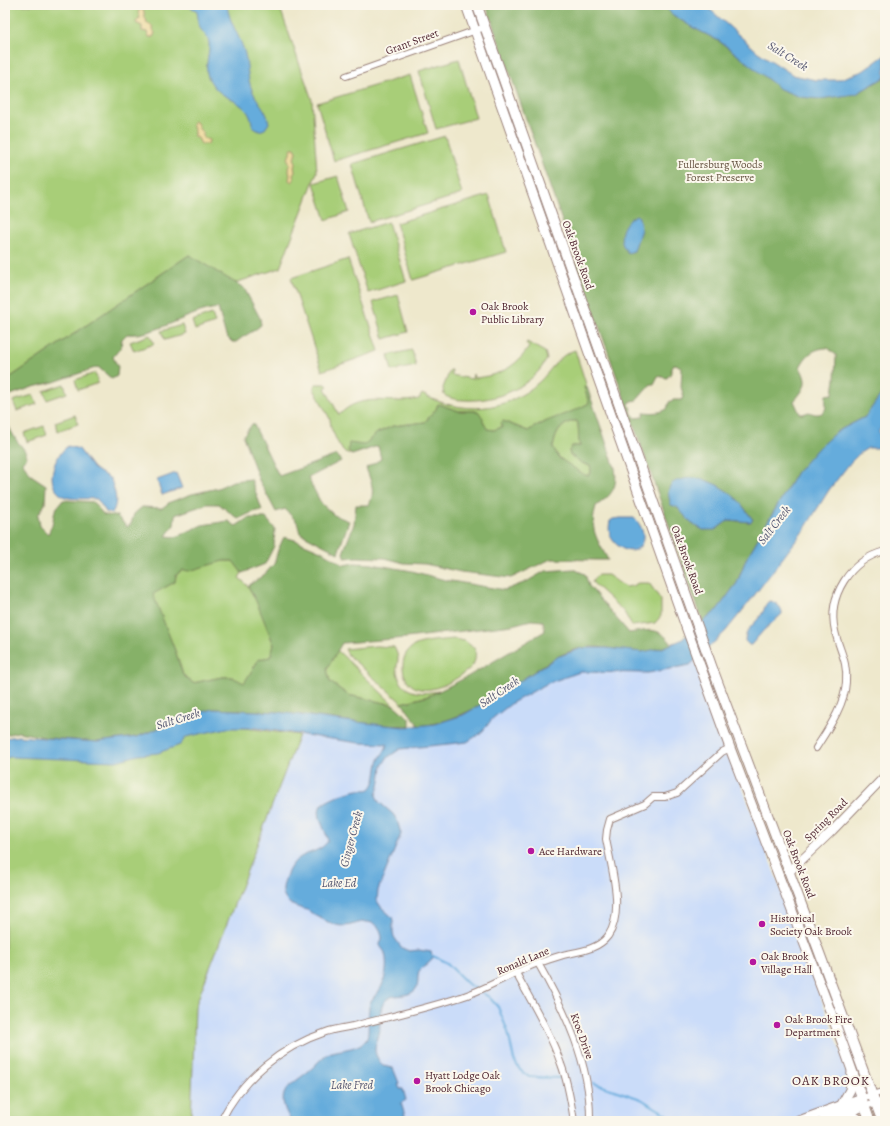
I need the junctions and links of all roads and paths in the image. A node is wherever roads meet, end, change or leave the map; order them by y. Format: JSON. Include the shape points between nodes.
{"nodes":[{"id":1,"x":466,"y":5,"type":"edge"},
{"id":2,"x":477,"y":5,"type":"edge"},
{"id":3,"x":485,"y":27,"type":"junction"},
{"id":4,"x":474,"y":31,"type":"junction"},
{"id":5,"x":346,"y":76,"type":"dead end"},
{"id":6,"x":885,"y":552,"type":"edge"},
{"id":7,"x":730,"y":748,"type":"junction"},
{"id":8,"x":816,"y":748,"type":"dead end"},
{"id":9,"x":885,"y":776,"type":"edge"},
{"id":10,"x":789,"y":872,"type":"junction"},
{"id":11,"x":780,"y":876,"type":"junction"},
{"id":12,"x":538,"y":963,"type":"junction"},
{"id":13,"x":516,"y":973,"type":"junction"},
{"id":14,"x":852,"y":1071,"type":"junction"},
{"id":15,"x":885,"y":1091,"type":"edge"},
{"id":16,"x":874,"y":1099,"type":"junction"},
{"id":17,"x":885,"y":1101,"type":"edge"},
{"id":18,"x":863,"y":1102,"type":"junction"},
{"id":19,"x":841,"y":1110,"type":"junction"},
{"id":20,"x":221,"y":1121,"type":"edge"},
{"id":21,"x":574,"y":1121,"type":"edge"},
{"id":22,"x":590,"y":1121,"type":"edge"},
{"id":23,"x":799,"y":1121,"type":"edge"},
{"id":24,"x":823,"y":1121,"type":"edge"},
{"id":25,"x":861,"y":1121,"type":"edge"},
{"id":26,"x":870,"y":1121,"type":"edge"},
{"id":27,"x":882,"y":1121,"type":"edge"}],
"edges":[{"from":1,"to":4,"type":"main road","name":"Oak Brook Road"},
{"from":2,"to":3,"type":"main road","name":"Oak Brook Road"},
{"from":3,"to":4,"type":"street","name":"Grant Street"},
{"from":3,"to":10,"type":"main road","name":"Oak Brook Road","via":[[712,666]]},
{"from":4,"to":5,"type":"street","name":"Grant Street"},
{"from":4,"to":7,"type":"main road","name":"Oak Brook Road"},
{"from":6,"to":8,"type":"street","via":[[863,561],[841,585],[833,622],[845,660],[846,684],[837,711]]},
{"from":7,"to":11,"type":"main road","name":"Oak Brook Road"},
{"from":7,"to":12,"type":"street","name":"Ronald Lane","via":[[722,752],[677,793],[653,797],[645,804],[610,819],[606,839],[617,902],[615,920],[608,936],[598,946]]},
{"from":9,"to":10,"type":"street","name":"Spring Road"},
{"from":10,"to":11,"type":"street","name":"Spring Road"},
{"from":10,"to":16,"type":"main road","name":"Oak Brook Road"},
{"from":11,"to":14,"type":"main road","name":"Oak Brook Road"},
{"from":12,"to":13,"type":"street","name":"Ronald Lane"},
{"from":12,"to":22,"type":"street","name":"Kroc Drive","via":[[580,1053],[588,1089]]},
{"from":13,"to":20,"type":"street","name":"Ronald Lane","via":[[457,999],[326,1032],[298,1044],[270,1060],[237,1094]]},
{"from":13,"to":21,"type":"street","via":[[551,1039],[561,1064]]},
{"from":14,"to":18,"type":"main road","name":"Oak Brook Road"},
{"from":14,"to":19,"type":"main road","via":[[850,1090]]},
{"from":15,"to":16,"type":"street"},
{"from":16,"to":17,"type":"street"},
{"from":16,"to":18,"type":"street"},
{"from":16,"to":27,"type":"main road","name":"Oak Brook Road"},
{"from":18,"to":19,"type":"main road"},
{"from":18,"to":26,"type":"main road","name":"Oak Brook Road"},
{"from":19,"to":23,"type":"main road"},
{"from":19,"to":24,"type":"main road"},
{"from":19,"to":25,"type":"main road"}]}
